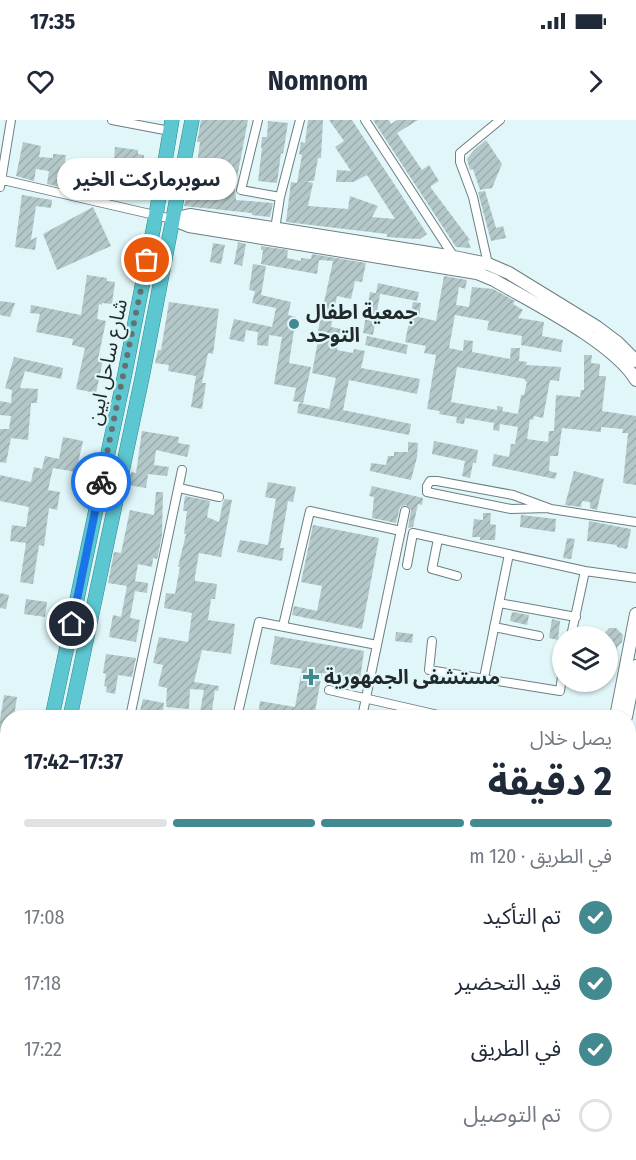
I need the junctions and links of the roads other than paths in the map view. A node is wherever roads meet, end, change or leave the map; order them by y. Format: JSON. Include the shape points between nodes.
{"nodes":[{"id":1,"x":11,"y":120,"type":"edge"},
{"id":2,"x":112,"y":120,"type":"edge"},
{"id":3,"x":192,"y":120,"type":"edge"},
{"id":4,"x":258,"y":120,"type":"edge"},
{"id":5,"x":300,"y":120,"type":"edge"},
{"id":6,"x":365,"y":120,"type":"edge"},
{"id":7,"x":500,"y":120,"type":"edge"},
{"id":8,"x":171,"y":126,"type":"edge"},
{"id":9,"x":1,"y":184,"type":"edge"},
{"id":10,"x":280,"y":197,"type":"junction"},
{"id":11,"x":156,"y":215,"type":"junction"},
{"id":12,"x":172,"y":219,"type":"junction"},
{"id":13,"x":274,"y":235,"type":"junction"},
{"id":14,"x":454,"y":257,"type":"junction"},
{"id":15,"x":488,"y":264,"type":"junction"},
{"id":16,"x":636,"y":361,"type":"edge"},
{"id":17,"x":636,"y":380,"type":"edge"},
{"id":18,"x":182,"y":470,"type":"dead end"},
{"id":19,"x":179,"y":488,"type":"junction"},
{"id":20,"x":219,"y":497,"type":"dead end"},
{"id":21,"x":548,"y":508,"type":"junction"},
{"id":22,"x":405,"y":511,"type":"dead end"},
{"id":23,"x":636,"y":522,"type":"edge"},
{"id":24,"x":401,"y":531,"type":"junction"},
{"id":25,"x":438,"y":539,"type":"junction"},
{"id":26,"x":509,"y":554,"type":"junction"},
{"id":27,"x":407,"y":566,"type":"dead end"},
{"id":28,"x":585,"y":571,"type":"junction"},
{"id":29,"x":457,"y":576,"type":"dead end"},
{"id":30,"x":636,"y":578,"type":"edge"},
{"id":31,"x":499,"y":603,"type":"junction"},
{"id":32,"x":636,"y":614,"type":"edge"},
{"id":33,"x":576,"y":617,"type":"junction"},
{"id":34,"x":283,"y":626,"type":"junction"},
{"id":35,"x":574,"y":626,"type":"edge"},
{"id":36,"x":494,"y":627,"type":"junction"},
{"id":37,"x":539,"y":636,"type":"dead end"},
{"id":38,"x":432,"y":641,"type":"dead end"},
{"id":39,"x":377,"y":645,"type":"junction"},
{"id":40,"x":636,"y":666,"type":"edge"},
{"id":41,"x":484,"y":678,"type":"junction"},
{"id":42,"x":329,"y":690,"type":"dead end"},
{"id":43,"x":552,"y":690,"type":"edge"},
{"id":44,"x":366,"y":699,"type":"junction"},
{"id":45,"x":53,"y":710,"type":"edge"},
{"id":46,"x":71,"y":710,"type":"edge"},
{"id":47,"x":131,"y":710,"type":"edge"},
{"id":48,"x":239,"y":710,"type":"edge"},
{"id":49,"x":364,"y":710,"type":"edge"},
{"id":50,"x":416,"y":710,"type":"edge"},
{"id":51,"x":617,"y":710,"type":"edge"},
{"id":52,"x":627,"y":710,"type":"edge"}],
"edges":[{"from":1,"to":9,"type":"street"},
{"from":2,"to":8,"type":"street"},
{"from":3,"to":12,"type":"highway","name":"شارع ساحل ابين"},
{"from":4,"to":10,"type":"street","via":[[241,190]]},
{"from":5,"to":10,"type":"street"},
{"from":6,"to":14,"type":"street"},
{"from":7,"to":15,"type":"street","via":[[459,157],[473,197]]},
{"from":8,"to":11,"type":"highway","name":"شارع ساحل ابين"},
{"from":9,"to":11,"type":"street"},
{"from":10,"to":13,"type":"street"},
{"from":11,"to":12,"type":"street"},
{"from":11,"to":45,"type":"highway","name":"شارع ساحل ابين"},
{"from":12,"to":13,"type":"main road","via":[[190,216]]},
{"from":12,"to":46,"type":"highway","name":"شارع ساحل ابين"},
{"from":13,"to":14,"type":"main road"},
{"from":13,"to":17,"type":"main road","via":[[494,279],[590,337],[619,359]]},
{"from":14,"to":15,"type":"main road"},
{"from":15,"to":16,"type":"main road","via":[[597,327]]},
{"from":18,"to":19,"type":"street"},
{"from":19,"to":20,"type":"street"},
{"from":19,"to":47,"type":"street"},
{"from":21,"to":21,"type":"street","via":[[513,495],[437,480],[427,486],[427,492],[511,509]]},
{"from":21,"to":23,"type":"street"},
{"from":22,"to":24,"type":"street"},
{"from":24,"to":34,"type":"street","via":[[310,511]]},
{"from":24,"to":39,"type":"street"},
{"from":25,"to":26,"type":"street"},
{"from":25,"to":27,"type":"street","via":[[413,533]]},
{"from":25,"to":29,"type":"street","via":[[432,569]]},
{"from":26,"to":28,"type":"street"},
{"from":26,"to":31,"type":"street"},
{"from":28,"to":30,"type":"street"},
{"from":28,"to":33,"type":"street"},
{"from":31,"to":33,"type":"street"},
{"from":31,"to":36,"type":"street"},
{"from":32,"to":51,"type":"main road"},
{"from":33,"to":35,"type":"street"},
{"from":34,"to":39,"type":"street"},
{"from":34,"to":48,"type":"street","via":[[258,622]]},
{"from":36,"to":37,"type":"street"},
{"from":36,"to":41,"type":"street"},
{"from":38,"to":41,"type":"street","via":[[429,670]]},
{"from":39,"to":44,"type":"street"},
{"from":40,"to":52,"type":"main road"},
{"from":41,"to":43,"type":"street"},
{"from":42,"to":44,"type":"street"},
{"from":44,"to":49,"type":"street"},
{"from":44,"to":50,"type":"street"}]}
